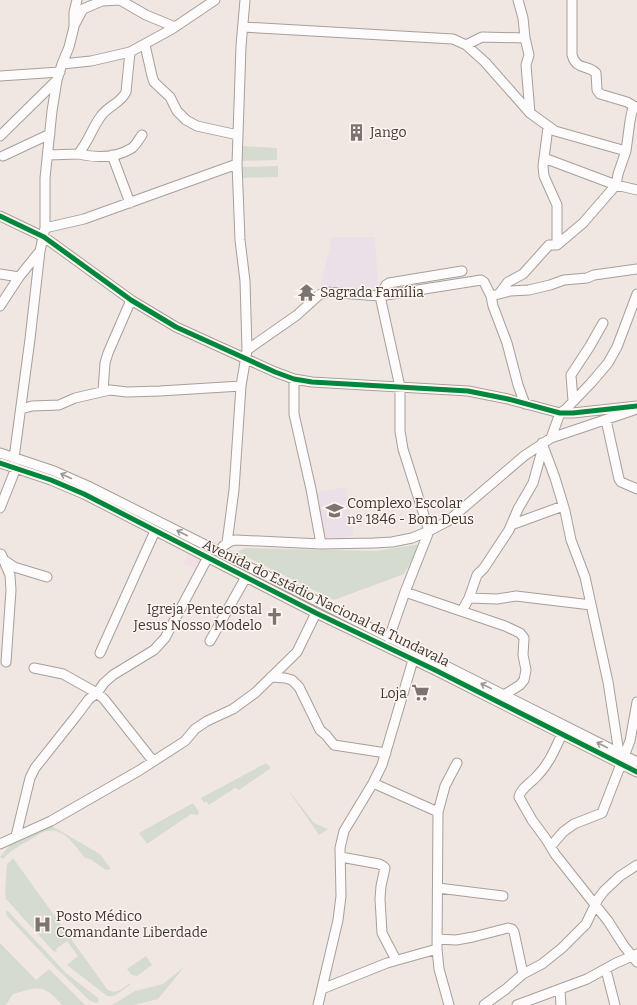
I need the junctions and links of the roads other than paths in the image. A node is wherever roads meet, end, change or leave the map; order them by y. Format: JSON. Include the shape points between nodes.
{"nodes":[{"id":1,"x":77,"y":0,"type":"edge"},
{"id":2,"x":120,"y":0,"type":"edge"},
{"id":3,"x":215,"y":0,"type":"edge"},
{"id":4,"x":245,"y":0,"type":"edge"},
{"id":5,"x":518,"y":0,"type":"edge"},
{"id":6,"x":572,"y":0,"type":"edge"},
{"id":7,"x":74,"y":27,"type":"junction"},
{"id":8,"x":175,"y":27,"type":"junction"},
{"id":9,"x":244,"y":27,"type":"junction"},
{"id":10,"x":525,"y":38,"type":"junction"},
{"id":11,"x":145,"y":45,"type":"junction"},
{"id":12,"x":466,"y":45,"type":"junction"},
{"id":13,"x":130,"y":52,"type":"junction"},
{"id":14,"x":60,"y":72,"type":"junction"},
{"id":15,"x":0,"y":76,"type":"edge"},
{"id":16,"x":635,"y":107,"type":"edge"},
{"id":17,"x":530,"y":112,"type":"junction"},
{"id":18,"x":548,"y":127,"type":"junction"},
{"id":19,"x":50,"y":134,"type":"junction"},
{"id":20,"x":142,"y":135,"type":"dead end"},
{"id":21,"x":238,"y":135,"type":"junction"},
{"id":22,"x":0,"y":136,"type":"edge"},
{"id":23,"x":626,"y":151,"type":"junction"},
{"id":24,"x":78,"y":154,"type":"junction"},
{"id":25,"x":48,"y":155,"type":"junction"},
{"id":26,"x":112,"y":155,"type":"junction"},
{"id":27,"x":4,"y":156,"type":"dead end"},
{"id":28,"x":544,"y":158,"type":"junction"},
{"id":29,"x":237,"y":164,"type":"junction"},
{"id":30,"x":616,"y":185,"type":"junction"},
{"id":31,"x":637,"y":190,"type":"edge"},
{"id":32,"x":130,"y":203,"type":"junction"},
{"id":33,"x":0,"y":216,"type":"edge"},
{"id":34,"x":44,"y":232,"type":"junction"},
{"id":35,"x":556,"y":245,"type":"junction"},
{"id":36,"x":40,"y":251,"type":"junction"},
{"id":37,"x":637,"y":269,"type":"edge"},
{"id":38,"x":462,"y":271,"type":"dead end"},
{"id":39,"x":0,"y":274,"type":"edge"},
{"id":40,"x":19,"y":277,"type":"junction"},
{"id":41,"x":637,"y":294,"type":"edge"},
{"id":42,"x":495,"y":295,"type":"junction"},
{"id":43,"x":380,"y":296,"type":"junction"},
{"id":44,"x":131,"y":300,"type":"junction"},
{"id":45,"x":0,"y":306,"type":"edge"},
{"id":46,"x":603,"y":323,"type":"dead end"},
{"id":47,"x":246,"y":354,"type":"junction"},
{"id":48,"x":294,"y":379,"type":"junction"},
{"id":49,"x":241,"y":386,"type":"junction"},
{"id":50,"x":400,"y":387,"type":"junction"},
{"id":51,"x":102,"y":391,"type":"junction"},
{"id":52,"x":573,"y":401,"type":"junction"},
{"id":53,"x":525,"y":404,"type":"junction"},
{"id":54,"x":637,"y":407,"type":"edge"},
{"id":55,"x":21,"y":409,"type":"junction"},
{"id":56,"x":560,"y":413,"type":"junction"},
{"id":57,"x":606,"y":420,"type":"junction"},
{"id":58,"x":551,"y":438,"type":"junction"},
{"id":59,"x":542,"y":445,"type":"junction"},
{"id":60,"x":0,"y":453,"type":"edge"},
{"id":61,"x":14,"y":458,"type":"junction"},
{"id":62,"x":0,"y":463,"type":"edge"},
{"id":63,"x":16,"y":468,"type":"junction"},
{"id":64,"x":637,"y":489,"type":"edge"},
{"id":65,"x":563,"y":506,"type":"junction"},
{"id":66,"x":0,"y":508,"type":"edge"},
{"id":67,"x":511,"y":525,"type":"junction"},
{"id":68,"x":155,"y":531,"type":"junction"},
{"id":69,"x":429,"y":531,"type":"junction"},
{"id":70,"x":227,"y":543,"type":"junction"},
{"id":71,"x":321,"y":544,"type":"junction"},
{"id":72,"x":217,"y":551,"type":"junction"},
{"id":73,"x":1,"y":557,"type":"edge"},
{"id":74,"x":208,"y":557,"type":"junction"},
{"id":75,"x":47,"y":577,"type":"dead end"},
{"id":76,"x":246,"y":577,"type":"junction"},
{"id":77,"x":405,"y":592,"type":"junction"},
{"id":78,"x":469,"y":598,"type":"junction"},
{"id":79,"x":591,"y":605,"type":"junction"},
{"id":80,"x":462,"y":611,"type":"junction"},
{"id":81,"x":316,"y":613,"type":"junction"},
{"id":82,"x":389,"y":638,"type":"junction"},
{"id":83,"x":210,"y":641,"type":"dead end"},
{"id":84,"x":100,"y":653,"type":"dead end"},
{"id":85,"x":413,"y":660,"type":"junction"},
{"id":86,"x":6,"y":662,"type":"dead end"},
{"id":87,"x":284,"y":664,"type":"junction"},
{"id":88,"x":34,"y":668,"type":"dead end"},
{"id":89,"x":271,"y":677,"type":"junction"},
{"id":90,"x":292,"y":680,"type":"junction"},
{"id":91,"x":97,"y":693,"type":"junction"},
{"id":92,"x":504,"y":695,"type":"junction"},
{"id":93,"x":637,"y":702,"type":"edge"},
{"id":94,"x":562,"y":734,"type":"junction"},
{"id":95,"x":386,"y":753,"type":"junction"},
{"id":96,"x":621,"y":758,"type":"junction"},
{"id":97,"x":153,"y":761,"type":"junction"},
{"id":98,"x":637,"y":762,"type":"edge"},
{"id":99,"x":458,"y":763,"type":"dead end"},
{"id":100,"x":637,"y":772,"type":"edge"},
{"id":101,"x":373,"y":783,"type":"junction"},
{"id":102,"x":438,"y":812,"type":"junction"},
{"id":103,"x":16,"y":836,"type":"junction"},
{"id":104,"x":0,"y":844,"type":"edge"},
{"id":105,"x":551,"y":846,"type":"junction"},
{"id":106,"x":341,"y":857,"type":"junction"},
{"id":107,"x":637,"y":865,"type":"edge"},
{"id":108,"x":438,"y":888,"type":"junction"},
{"id":109,"x":503,"y":896,"type":"dead end"},
{"id":110,"x":595,"y":905,"type":"junction"},
{"id":111,"x":437,"y":939,"type":"junction"},
{"id":112,"x":437,"y":949,"type":"junction"},
{"id":113,"x":635,"y":957,"type":"edge"},
{"id":114,"x":396,"y":960,"type":"junction"},
{"id":115,"x":606,"y":970,"type":"junction"},
{"id":116,"x":523,"y":974,"type":"junction"},
{"id":117,"x":322,"y":989,"type":"junction"},
{"id":118,"x":560,"y":990,"type":"junction"},
{"id":119,"x":318,"y":1005,"type":"edge"},
{"id":120,"x":449,"y":1005,"type":"edge"},
{"id":121,"x":484,"y":1005,"type":"edge"},
{"id":122,"x":517,"y":1005,"type":"edge"},
{"id":123,"x":561,"y":1005,"type":"edge"},
{"id":124,"x":615,"y":1005,"type":"edge"}],
"edges":[{"from":1,"to":7,"type":"street"},
{"from":2,"to":7,"type":"street","via":[[102,1],[83,9]]},
{"from":2,"to":8,"type":"street","via":[[146,15]]},
{"from":3,"to":8,"type":"street"},
{"from":4,"to":9,"type":"street"},
{"from":5,"to":10,"type":"street"},
{"from":6,"to":16,"type":"street","via":[[574,62],[596,73],[597,90],[600,94]]},
{"from":7,"to":14,"type":"street"},
{"from":8,"to":11,"type":"street"},
{"from":9,"to":12,"type":"street","via":[[453,39]]},
{"from":9,"to":21,"type":"street"},
{"from":10,"to":12,"type":"street","via":[[482,37]]},
{"from":10,"to":17,"type":"street","via":[[529,55],[526,65]]},
{"from":11,"to":13,"type":"street"},
{"from":11,"to":21,"type":"street","via":[[154,82],[170,97],[177,111],[186,120],[197,126]]},
{"from":12,"to":17,"type":"street"},
{"from":13,"to":14,"type":"street","via":[[98,59]]},
{"from":13,"to":24,"type":"street","via":[[126,92],[102,116]]},
{"from":14,"to":15,"type":"street"},
{"from":14,"to":19,"type":"street"},
{"from":14,"to":22,"type":"street"},
{"from":16,"to":23,"type":"street","via":[[630,121]]},
{"from":17,"to":18,"type":"street"},
{"from":18,"to":23,"type":"street"},
{"from":18,"to":28,"type":"street"},
{"from":19,"to":25,"type":"street"},
{"from":19,"to":27,"type":"street"},
{"from":20,"to":26,"type":"street","via":[[132,148]]},
{"from":21,"to":29,"type":"street"},
{"from":23,"to":30,"type":"street"},
{"from":24,"to":25,"type":"street"},
{"from":24,"to":26,"type":"street","via":[[93,157]]},
{"from":25,"to":34,"type":"street"},
{"from":26,"to":32,"type":"street"},
{"from":28,"to":30,"type":"street"},
{"from":28,"to":35,"type":"street","via":[[544,176],[557,205]]},
{"from":29,"to":32,"type":"street"},
{"from":29,"to":47,"type":"street","via":[[240,240],[245,281]]},
{"from":30,"to":31,"type":"street"},
{"from":30,"to":35,"type":"street","via":[[583,223]]},
{"from":32,"to":34,"type":"street"},
{"from":33,"to":34,"type":"street"},
{"from":34,"to":36,"type":"street"},
{"from":34,"to":44,"type":"street"},
{"from":35,"to":42,"type":"street","via":[[549,245],[523,274],[508,282]]},
{"from":36,"to":40,"type":"street"},
{"from":36,"to":55,"type":"street"},
{"from":37,"to":42,"type":"street","via":[[564,280],[529,290]]},
{"from":38,"to":43,"type":"street","via":[[389,283]]},
{"from":39,"to":40,"type":"street"},
{"from":40,"to":45,"type":"street"},
{"from":41,"to":52,"type":"street","via":[[617,347],[608,363]]},
{"from":42,"to":43,"type":"street","via":[[484,282],[478,280]]},
{"from":42,"to":53,"type":"street","via":[[493,306]]},
{"from":43,"to":47,"type":"street","via":[[326,292],[318,294],[297,315]]},
{"from":43,"to":50,"type":"street"},
{"from":44,"to":47,"type":"street","via":[[176,327]]},
{"from":44,"to":51,"type":"street","via":[[108,353]]},
{"from":46,"to":52,"type":"street","via":[[571,375]]},
{"from":47,"to":48,"type":"street","via":[[275,372]]},
{"from":47,"to":49,"type":"street"},
{"from":48,"to":50,"type":"street"},
{"from":48,"to":71,"type":"street","via":[[294,414]]},
{"from":49,"to":51,"type":"street"},
{"from":49,"to":70,"type":"street","via":[[234,490]]},
{"from":50,"to":53,"type":"street","via":[[468,391]]},
{"from":50,"to":69,"type":"street","via":[[400,431],[403,449]]},
{"from":51,"to":55,"type":"street","via":[[59,405]]},
{"from":52,"to":56,"type":"street"},
{"from":53,"to":56,"type":"street"},
{"from":54,"to":56,"type":"street"},
{"from":54,"to":57,"type":"street"},
{"from":55,"to":61,"type":"street"},
{"from":56,"to":58,"type":"street"},
{"from":57,"to":58,"type":"street"},
{"from":57,"to":64,"type":"street","via":[[618,479]]},
{"from":58,"to":59,"type":"street"},
{"from":59,"to":65,"type":"street"},
{"from":59,"to":67,"type":"street","via":[[534,483]]},
{"from":59,"to":69,"type":"street","via":[[524,456],[448,521]]},
{"from":60,"to":61,"type":"street","name":"Avenida do Estádio Nacional da Tundavala"},
{"from":72,"to":61,"type":"street","name":"Avenida do Estádio Nacional da Tundavala","one_way":true,"via":[[88,486]]},
{"from":62,"to":63,"type":"street","name":"Avenida do Estádio Nacional da Tundavala"},
{"from":63,"to":66,"type":"street"},
{"from":63,"to":68,"type":"street","name":"Avenida do Estádio Nacional da Tundavala","via":[[84,494]]},
{"from":65,"to":67,"type":"street"},
{"from":65,"to":79,"type":"street"},
{"from":67,"to":78,"type":"street","via":[[484,568],[476,575]]},
{"from":68,"to":74,"type":"street","name":"Avenida do Estádio Nacional da Tundavala"},
{"from":68,"to":84,"type":"street"},
{"from":69,"to":71,"type":"street","via":[[392,542]]},
{"from":69,"to":77,"type":"street"},
{"from":70,"to":71,"type":"street","via":[[236,540]]},
{"from":70,"to":72,"type":"street"},
{"from":72,"to":82,"type":"street","name":"Avenida do Estádio Nacional da Tundavala"},
{"from":73,"to":75,"type":"street","via":[[14,567]]},
{"from":73,"to":86,"type":"street","via":[[10,575],[11,590]]},
{"from":74,"to":76,"type":"street","name":"Avenida do Estádio Nacional da Tundavala"},
{"from":74,"to":91,"type":"street","via":[[165,638],[154,650],[113,675]]},
{"from":76,"to":81,"type":"street","name":"Avenida do Estádio Nacional da Tundavala"},
{"from":76,"to":83,"type":"street"},
{"from":77,"to":80,"type":"street"},
{"from":77,"to":82,"type":"street"},
{"from":78,"to":79,"type":"street","via":[[497,600],[516,596]]},
{"from":78,"to":80,"type":"street"},
{"from":79,"to":96,"type":"street"},
{"from":80,"to":92,"type":"street","via":[[505,626],[520,633],[524,638],[524,680]]},
{"from":81,"to":85,"type":"street","name":"Avenida do Estádio Nacional da Tundavala"},
{"from":81,"to":87,"type":"street","via":[[297,652]]},
{"from":92,"to":82,"type":"street","name":"Avenida do Estádio Nacional da Tundavala","one_way":true},
{"from":85,"to":94,"type":"street","name":"Avenida do Estádio Nacional da Tundavala"},
{"from":85,"to":95,"type":"street"},
{"from":87,"to":89,"type":"street"},
{"from":87,"to":90,"type":"street"},
{"from":88,"to":91,"type":"street","via":[[64,674]]},
{"from":89,"to":90,"type":"street"},
{"from":89,"to":97,"type":"street","via":[[233,709],[207,721],[195,729],[185,741]]},
{"from":90,"to":95,"type":"street","via":[[299,687],[320,730],[334,745]]},
{"from":91,"to":97,"type":"street"},
{"from":91,"to":103,"type":"street","via":[[89,698],[35,768],[30,778]]},
{"from":96,"to":92,"type":"street","name":"Avenida do Estádio Nacional da Tundavala","one_way":true},
{"from":93,"to":96,"type":"street","via":[[630,742]]},
{"from":94,"to":96,"type":"street","name":"Avenida do Estádio Nacional da Tundavala"},
{"from":94,"to":105,"type":"street","via":[[547,764],[519,795],[532,820]]},
{"from":95,"to":101,"type":"street"},
{"from":96,"to":98,"type":"street","name":"Avenida do Estádio Nacional da Tundavala"},
{"from":96,"to":100,"type":"street","name":"Avenida do Estádio Nacional da Tundavala"},
{"from":96,"to":105,"type":"street","via":[[602,813],[574,824]]},
{"from":97,"to":103,"type":"street","via":[[51,821]]},
{"from":99,"to":102,"type":"street","via":[[445,786]]},
{"from":101,"to":102,"type":"street"},
{"from":101,"to":106,"type":"street","via":[[344,831],[340,848]]},
{"from":102,"to":108,"type":"street"},
{"from":103,"to":104,"type":"street"},
{"from":105,"to":110,"type":"street"},
{"from":106,"to":114,"type":"street","via":[[384,866],[380,899],[382,933]]},
{"from":106,"to":117,"type":"street","via":[[338,920]]},
{"from":107,"to":110,"type":"street","via":[[604,891]]},
{"from":108,"to":109,"type":"street"},
{"from":108,"to":111,"type":"street"},
{"from":110,"to":113,"type":"street","via":[[624,946]]},
{"from":110,"to":116,"type":"street","via":[[586,924],[562,948],[542,964]]},
{"from":111,"to":112,"type":"street"},
{"from":111,"to":116,"type":"street","via":[[456,940],[512,929]]},
{"from":112,"to":114,"type":"street"},
{"from":112,"to":120,"type":"street","via":[[439,969]]},
{"from":113,"to":115,"type":"street","via":[[616,963]]},
{"from":114,"to":117,"type":"street"},
{"from":115,"to":118,"type":"street"},
{"from":115,"to":124,"type":"street"},
{"from":116,"to":121,"type":"street"},
{"from":117,"to":119,"type":"street"},
{"from":118,"to":122,"type":"street"},
{"from":118,"to":123,"type":"street"}]}
